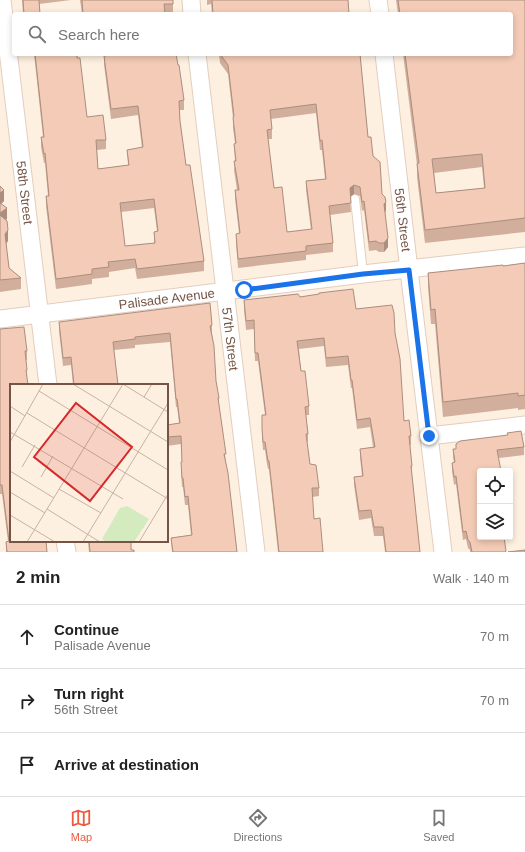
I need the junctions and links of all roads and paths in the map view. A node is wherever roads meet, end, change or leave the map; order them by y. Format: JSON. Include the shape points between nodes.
{"nodes":[{"id":1,"x":2,"y":0,"type":"edge"},
{"id":2,"x":191,"y":0,"type":"edge"},
{"id":3,"x":378,"y":0,"type":"edge"},
{"id":4,"x":192,"y":12,"type":"edge"},
{"id":5,"x":380,"y":12,"type":"edge"},
{"id":6,"x":197,"y":56,"type":"edge"},
{"id":7,"x":384,"y":56,"type":"edge"},
{"id":8,"x":355,"y":199,"type":"dead end"},
{"id":9,"x":525,"y":256,"type":"edge"},
{"id":10,"x":409,"y":270,"type":"junction"},
{"id":11,"x":363,"y":274,"type":"junction"},
{"id":12,"x":225,"y":292,"type":"junction"},
{"id":13,"x":39,"y":315,"type":"junction"},
{"id":14,"x":0,"y":319,"type":"edge"},
{"id":15,"x":48,"y":384,"type":"edge"},
{"id":16,"x":525,"y":424,"type":"edge"},
{"id":17,"x":429,"y":436,"type":"junction"},
{"id":18,"x":66,"y":542,"type":"edge"},
{"id":19,"x":67,"y":552,"type":"edge"},
{"id":20,"x":256,"y":552,"type":"edge"},
{"id":21,"x":443,"y":552,"type":"edge"}],
"edges":[{"from":1,"to":13,"type":"street","name":"58th Street"},
{"from":2,"to":4,"type":"street"},
{"from":3,"to":5,"type":"street"},
{"from":6,"to":12,"type":"street","name":"57th Street"},
{"from":7,"to":10,"type":"street","name":"56th Street"},
{"from":8,"to":11,"type":"lane"},
{"from":9,"to":10,"type":"street","name":"Palisade Avenue"},
{"from":10,"to":11,"type":"street","name":"Palisade Avenue"},
{"from":10,"to":17,"type":"street","name":"56th Street"},
{"from":11,"to":12,"type":"street","name":"Palisade Avenue"},
{"from":12,"to":13,"type":"street","name":"Palisade Avenue"},
{"from":12,"to":20,"type":"street","name":"57th Street"},
{"from":13,"to":14,"type":"street","name":"Palisade Avenue"},
{"from":13,"to":15,"type":"street","name":"58th Street"},
{"from":16,"to":17,"type":"street"},
{"from":17,"to":21,"type":"street","name":"56th Street"},
{"from":18,"to":19,"type":"street"}]}
